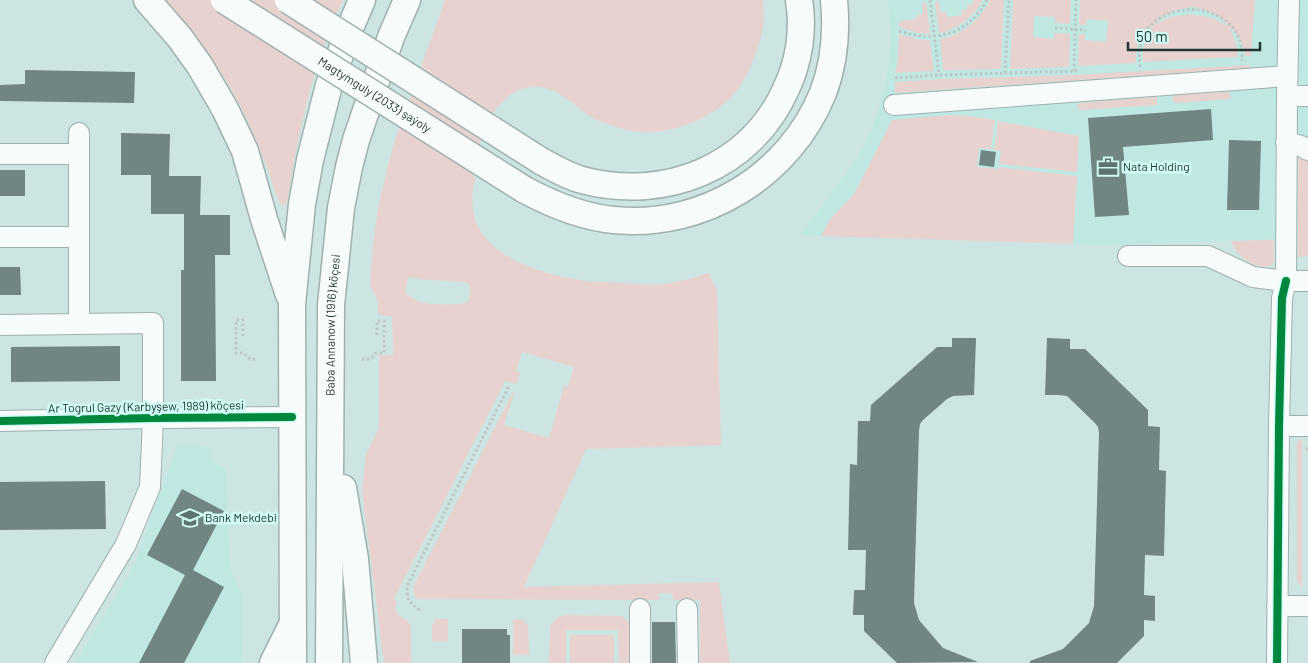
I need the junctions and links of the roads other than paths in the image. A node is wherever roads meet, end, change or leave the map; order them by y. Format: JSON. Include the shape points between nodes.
{"nodes":[{"id":1,"x":147,"y":0,"type":"edge"},
{"id":2,"x":224,"y":0,"type":"edge"},
{"id":3,"x":288,"y":0,"type":"edge"},
{"id":4,"x":362,"y":0,"type":"edge"},
{"id":5,"x":407,"y":0,"type":"edge"},
{"id":6,"x":799,"y":0,"type":"edge"},
{"id":7,"x":834,"y":0,"type":"edge"},
{"id":8,"x":1289,"y":0,"type":"edge"},
{"id":9,"x":1287,"y":86,"type":"junction"},
{"id":10,"x":1308,"y":96,"type":"edge"},
{"id":11,"x":894,"y":105,"type":"dead end"},
{"id":12,"x":79,"y":133,"type":"dead end"},
{"id":13,"x":1286,"y":142,"type":"junction"},
{"id":14,"x":1308,"y":150,"type":"edge"},
{"id":15,"x":0,"y":154,"type":"edge"},
{"id":16,"x":79,"y":154,"type":"junction"},
{"id":17,"x":0,"y":237,"type":"edge"},
{"id":18,"x":79,"y":237,"type":"junction"},
{"id":19,"x":1128,"y":256,"type":"dead end"},
{"id":20,"x":1286,"y":281,"type":"junction"},
{"id":21,"x":1308,"y":281,"type":"edge"},
{"id":22,"x":292,"y":304,"type":"junction"},
{"id":23,"x":80,"y":323,"type":"junction"},
{"id":24,"x":0,"y":325,"type":"edge"},
{"id":25,"x":292,"y":417,"type":"junction"},
{"id":26,"x":153,"y":418,"type":"junction"},
{"id":27,"x":331,"y":419,"type":"junction"},
{"id":28,"x":0,"y":421,"type":"edge"},
{"id":29,"x":1279,"y":426,"type":"junction"},
{"id":30,"x":1308,"y":426,"type":"edge"},
{"id":31,"x":1277,"y":606,"type":"junction"},
{"id":32,"x":1308,"y":606,"type":"edge"},
{"id":33,"x":640,"y":609,"type":"dead end"},
{"id":34,"x":688,"y":609,"type":"dead end"},
{"id":35,"x":294,"y":621,"type":"junction"},
{"id":36,"x":55,"y":663,"type":"edge"},
{"id":37,"x":273,"y":663,"type":"edge"},
{"id":38,"x":293,"y":663,"type":"edge"},
{"id":39,"x":329,"y":663,"type":"edge"},
{"id":40,"x":364,"y":663,"type":"edge"},
{"id":41,"x":640,"y":663,"type":"edge"},
{"id":42,"x":688,"y":663,"type":"edge"},
{"id":43,"x":1277,"y":663,"type":"edge"}],
"edges":[{"from":1,"to":22,"type":"main road","via":[[180,38],[225,109],[245,151]]},
{"from":2,"to":7,"type":"main road","name":"Magtymguly (2033) şaýoly","bridge":true,"via":[[525,190],[592,217],[636,221],[657,220],[713,205],[745,189],[788,151],[823,93],[832,61]]},
{"from":3,"to":6,"type":"main road","bridge":true,"via":[[541,161],[580,180],[617,187],[672,182],[694,176],[729,158],[760,131],[782,100],[790,82],[800,38]]},
{"from":4,"to":22,"type":"main road","via":[[329,85],[314,143],[302,204]]},
{"from":5,"to":27,"type":"main road","name":"Baba Annanow (1916) köçesi","via":[[356,140],[343,200],[331,305]]},
{"from":8,"to":9,"type":"street"},
{"from":9,"to":10,"type":"street"},
{"from":9,"to":11,"type":"street"},
{"from":9,"to":13,"type":"street"},
{"from":12,"to":16,"type":"street"},
{"from":13,"to":14,"type":"street"},
{"from":13,"to":20,"type":"street"},
{"from":15,"to":16,"type":"street"},
{"from":16,"to":18,"type":"street"},
{"from":17,"to":18,"type":"street"},
{"from":18,"to":23,"type":"street"},
{"from":19,"to":20,"type":"street","via":[[1208,256],[1253,277]]},
{"from":20,"to":21,"type":"street"},
{"from":20,"to":29,"type":"street","via":[[1282,298]]},
{"from":22,"to":25,"type":"main road"},
{"from":23,"to":24,"type":"street"},
{"from":23,"to":26,"type":"street","via":[[153,323]]},
{"from":25,"to":26,"type":"street","name":"Ar Togrul Gazy (Karbyşew, 1989) köçesi"},
{"from":25,"to":35,"type":"main road"},
{"from":26,"to":28,"type":"street","name":"Ar Togrul Gazy (Karbyşew, 1989) köçesi"},
{"from":26,"to":36,"type":"street","via":[[150,487],[126,544]]},
{"from":27,"to":39,"type":"main road","name":"Baba Annanow (1916) köçesi"},
{"from":27,"to":40,"type":"main road","via":[[355,559]]},
{"from":29,"to":30,"type":"street"},
{"from":29,"to":31,"type":"street"},
{"from":31,"to":32,"type":"street"},
{"from":31,"to":43,"type":"street"},
{"from":33,"to":41,"type":"street"},
{"from":34,"to":42,"type":"street"},
{"from":35,"to":37,"type":"main road"},
{"from":35,"to":38,"type":"main road"}]}
